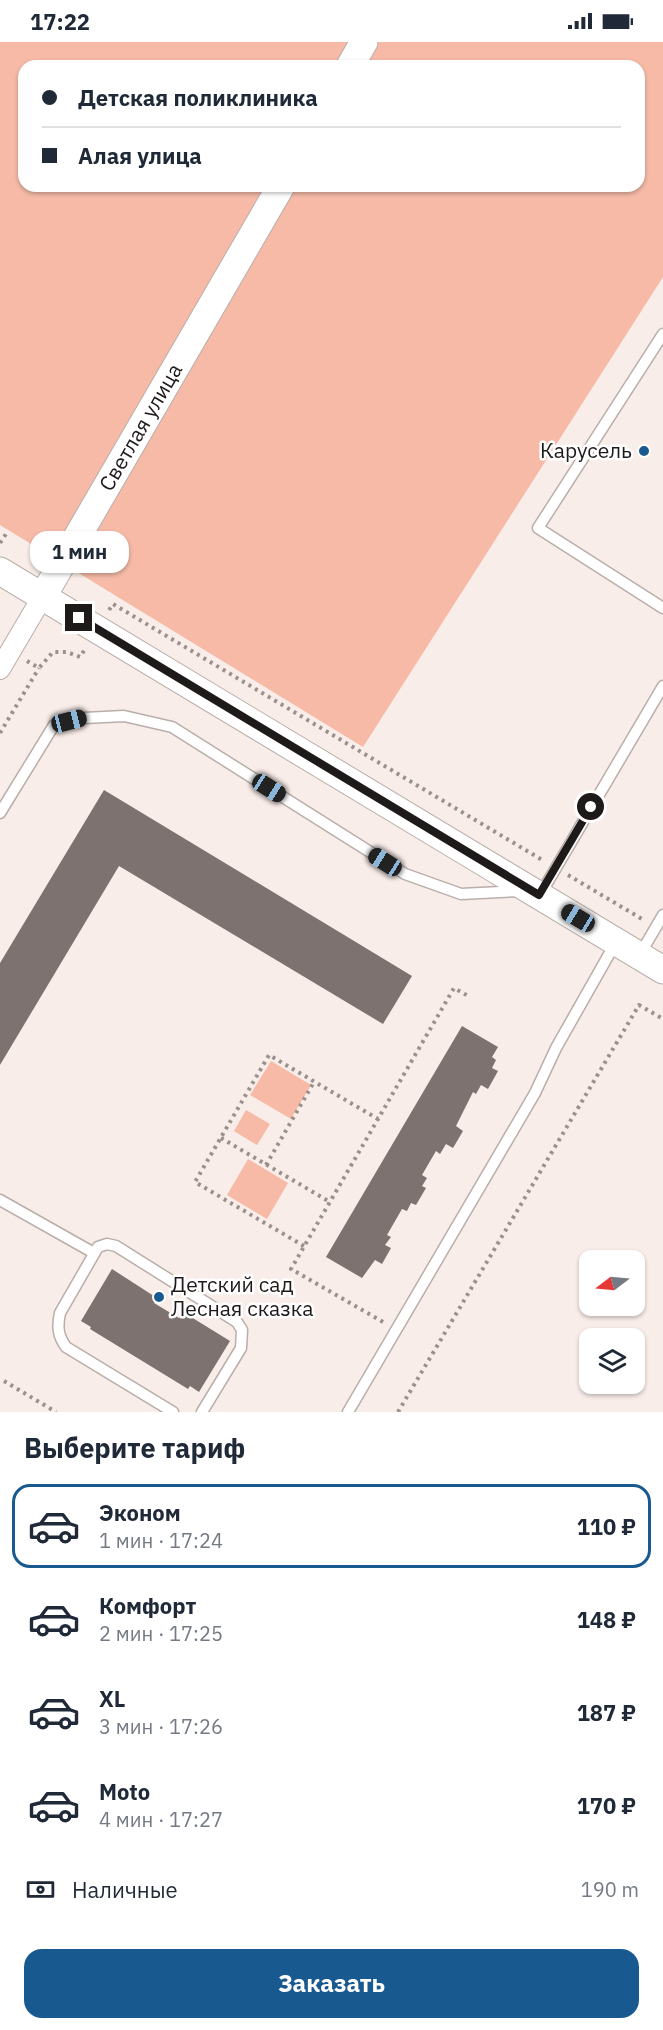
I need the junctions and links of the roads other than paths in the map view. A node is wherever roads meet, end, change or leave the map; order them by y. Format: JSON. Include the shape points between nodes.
{"nodes":[{"id":1,"x":364,"y":42,"type":"edge"},
{"id":2,"x":354,"y":60,"type":"edge"},
{"id":3,"x":278,"y":192,"type":"edge"},
{"id":4,"x":663,"y":334,"type":"edge"},
{"id":5,"x":0,"y":571,"type":"edge"},
{"id":6,"x":43,"y":596,"type":"junction"},
{"id":7,"x":663,"y":608,"type":"edge"},
{"id":8,"x":0,"y":669,"type":"edge"},
{"id":9,"x":663,"y":686,"type":"edge"},
{"id":10,"x":0,"y":813,"type":"edge"},
{"id":11,"x":535,"y":893,"type":"junction"},
{"id":12,"x":663,"y":915,"type":"edge"},
{"id":13,"x":616,"y":942,"type":"junction"},
{"id":14,"x":639,"y":956,"type":"junction"},
{"id":15,"x":663,"y":970,"type":"edge"},
{"id":16,"x":0,"y":1200,"type":"edge"},
{"id":17,"x":94,"y":1253,"type":"junction"},
{"id":18,"x":173,"y":1412,"type":"edge"},
{"id":19,"x":202,"y":1412,"type":"edge"},
{"id":20,"x":348,"y":1412,"type":"edge"}],
"edges":[{"from":1,"to":2,"type":"main road"},
{"from":3,"to":6,"type":"main road","name":"Светлая улица"},
{"from":4,"to":7,"type":"lane","via":[[538,528]]},
{"from":5,"to":6,"type":"main road"},
{"from":6,"to":8,"type":"street","name":"Светлая улица"},
{"from":6,"to":11,"type":"main road"},
{"from":9,"to":11,"type":"lane"},
{"from":10,"to":11,"type":"lane","via":[[54,725],[84,718],[124,716],[172,727],[405,874],[461,894]]},
{"from":11,"to":13,"type":"main road"},
{"from":12,"to":14,"type":"lane"},
{"from":13,"to":14,"type":"main road"},
{"from":13,"to":20,"type":"lane","via":[[535,1093]]},
{"from":14,"to":15,"type":"main road"},
{"from":16,"to":17,"type":"lane"},
{"from":17,"to":18,"type":"lane","via":[[60,1313],[60,1339],[66,1347]]},
{"from":17,"to":19,"type":"lane","via":[[107,1244],[116,1246],[237,1322],[244,1339],[241,1348]]}]}
